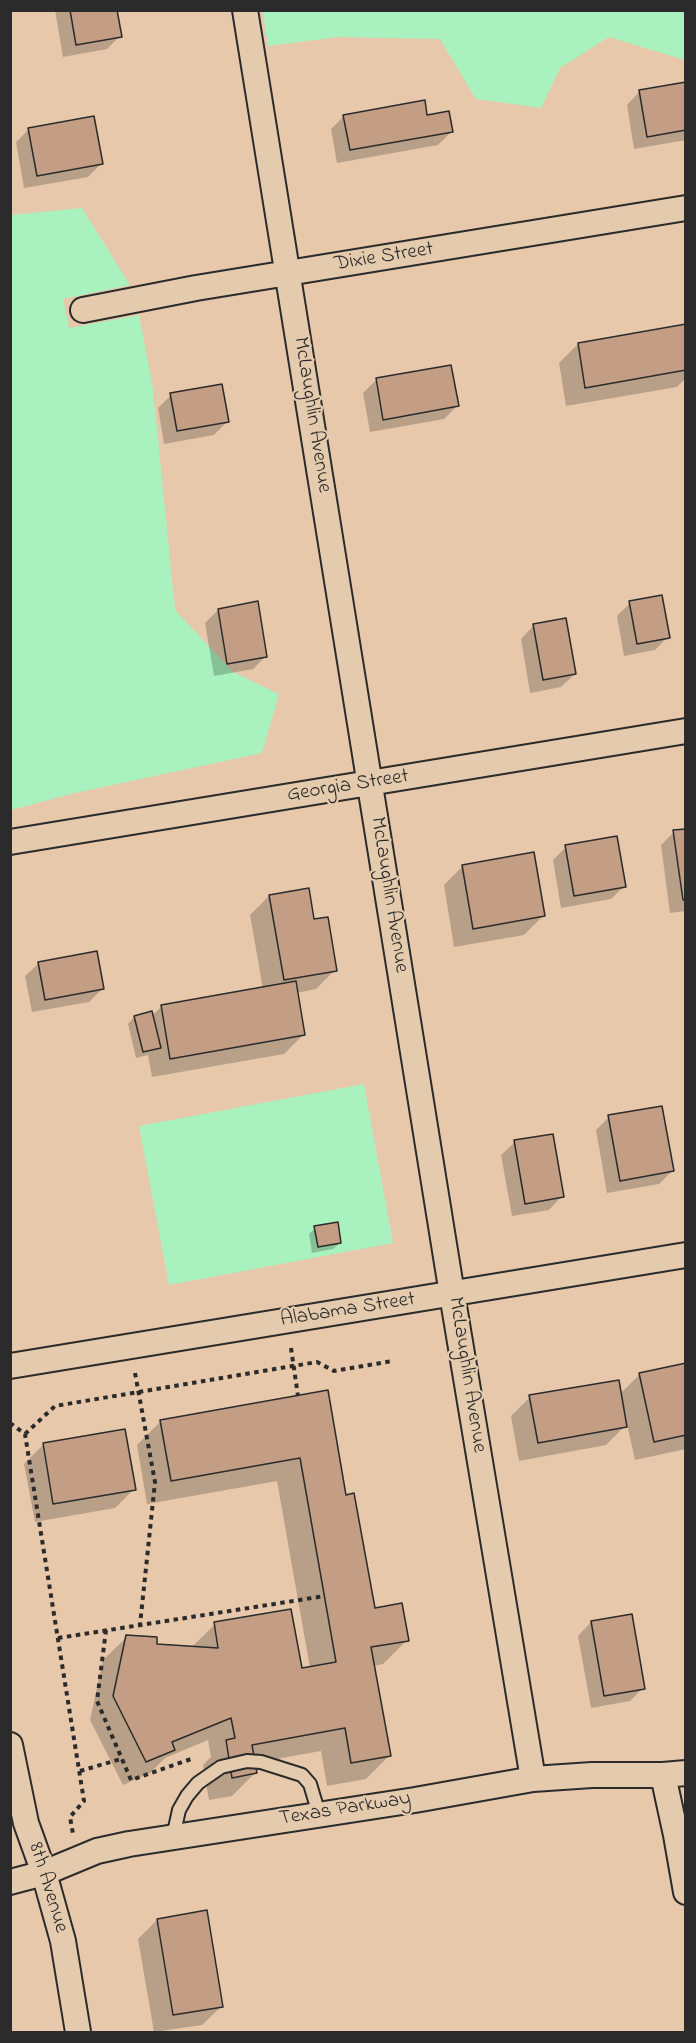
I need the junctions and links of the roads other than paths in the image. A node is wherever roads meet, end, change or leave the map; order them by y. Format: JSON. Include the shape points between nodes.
{"nodes":[{"id":1,"x":245,"y":10,"type":"edge"},
{"id":2,"x":686,"y":208,"type":"edge"},
{"id":3,"x":289,"y":273,"type":"junction"},
{"id":4,"x":83,"y":310,"type":"dead end"},
{"id":5,"x":686,"y":731,"type":"edge"},
{"id":6,"x":370,"y":784,"type":"junction"},
{"id":7,"x":10,"y":842,"type":"edge"},
{"id":8,"x":686,"y":1256,"type":"edge"},
{"id":9,"x":452,"y":1294,"type":"junction"},
{"id":10,"x":10,"y":1366,"type":"edge"},
{"id":11,"x":10,"y":1745,"type":"edge"},
{"id":12,"x":674,"y":1774,"type":"edge"},
{"id":13,"x":533,"y":1779,"type":"junction"},
{"id":14,"x":319,"y":1814,"type":"junction"},
{"id":15,"x":173,"y":1837,"type":"junction"},
{"id":16,"x":44,"y":1873,"type":"junction"},
{"id":17,"x":10,"y":1882,"type":"edge"},
{"id":18,"x":686,"y":1892,"type":"edge"},
{"id":19,"x":78,"y":2032,"type":"edge"}],
"edges":[{"from":1,"to":3,"type":"street","name":"McLaughlin Avenue"},
{"from":2,"to":3,"type":"street","name":"Dixie Street"},
{"from":3,"to":4,"type":"street","name":"Dixie Street"},
{"from":3,"to":6,"type":"street","name":"McLaughlin Avenue"},
{"from":5,"to":6,"type":"street","name":"Georgia Street"},
{"from":6,"to":7,"type":"street","name":"Georgia Street"},
{"from":6,"to":9,"type":"street","name":"McLaughlin Avenue"},
{"from":8,"to":9,"type":"street","name":"Alabama Street"},
{"from":9,"to":10,"type":"street","name":"Alabama Street"},
{"from":9,"to":13,"type":"street","name":"McLaughlin Avenue"},
{"from":11,"to":16,"type":"street","name":"8th Avenue","via":[[26,1823]]},
{"from":12,"to":13,"type":"street","name":"Texas Parkway"},
{"from":12,"to":18,"type":"street","via":[[676,1835]]},
{"from":13,"to":14,"type":"street","name":"Texas Parkway"},
{"from":14,"to":15,"type":"street","name":"Texas Parkway"},
{"from":14,"to":15,"type":"lane","via":[[310,1784],[302,1776],[247,1761],[221,1767],[198,1783],[179,1810]]},
{"from":15,"to":16,"type":"street","name":"Texas Parkway","via":[[97,1851]]},
{"from":16,"to":17,"type":"street","name":"Texas Parkway"},
{"from":16,"to":19,"type":"street","name":"8th Avenue","via":[[63,1941]]}]}
